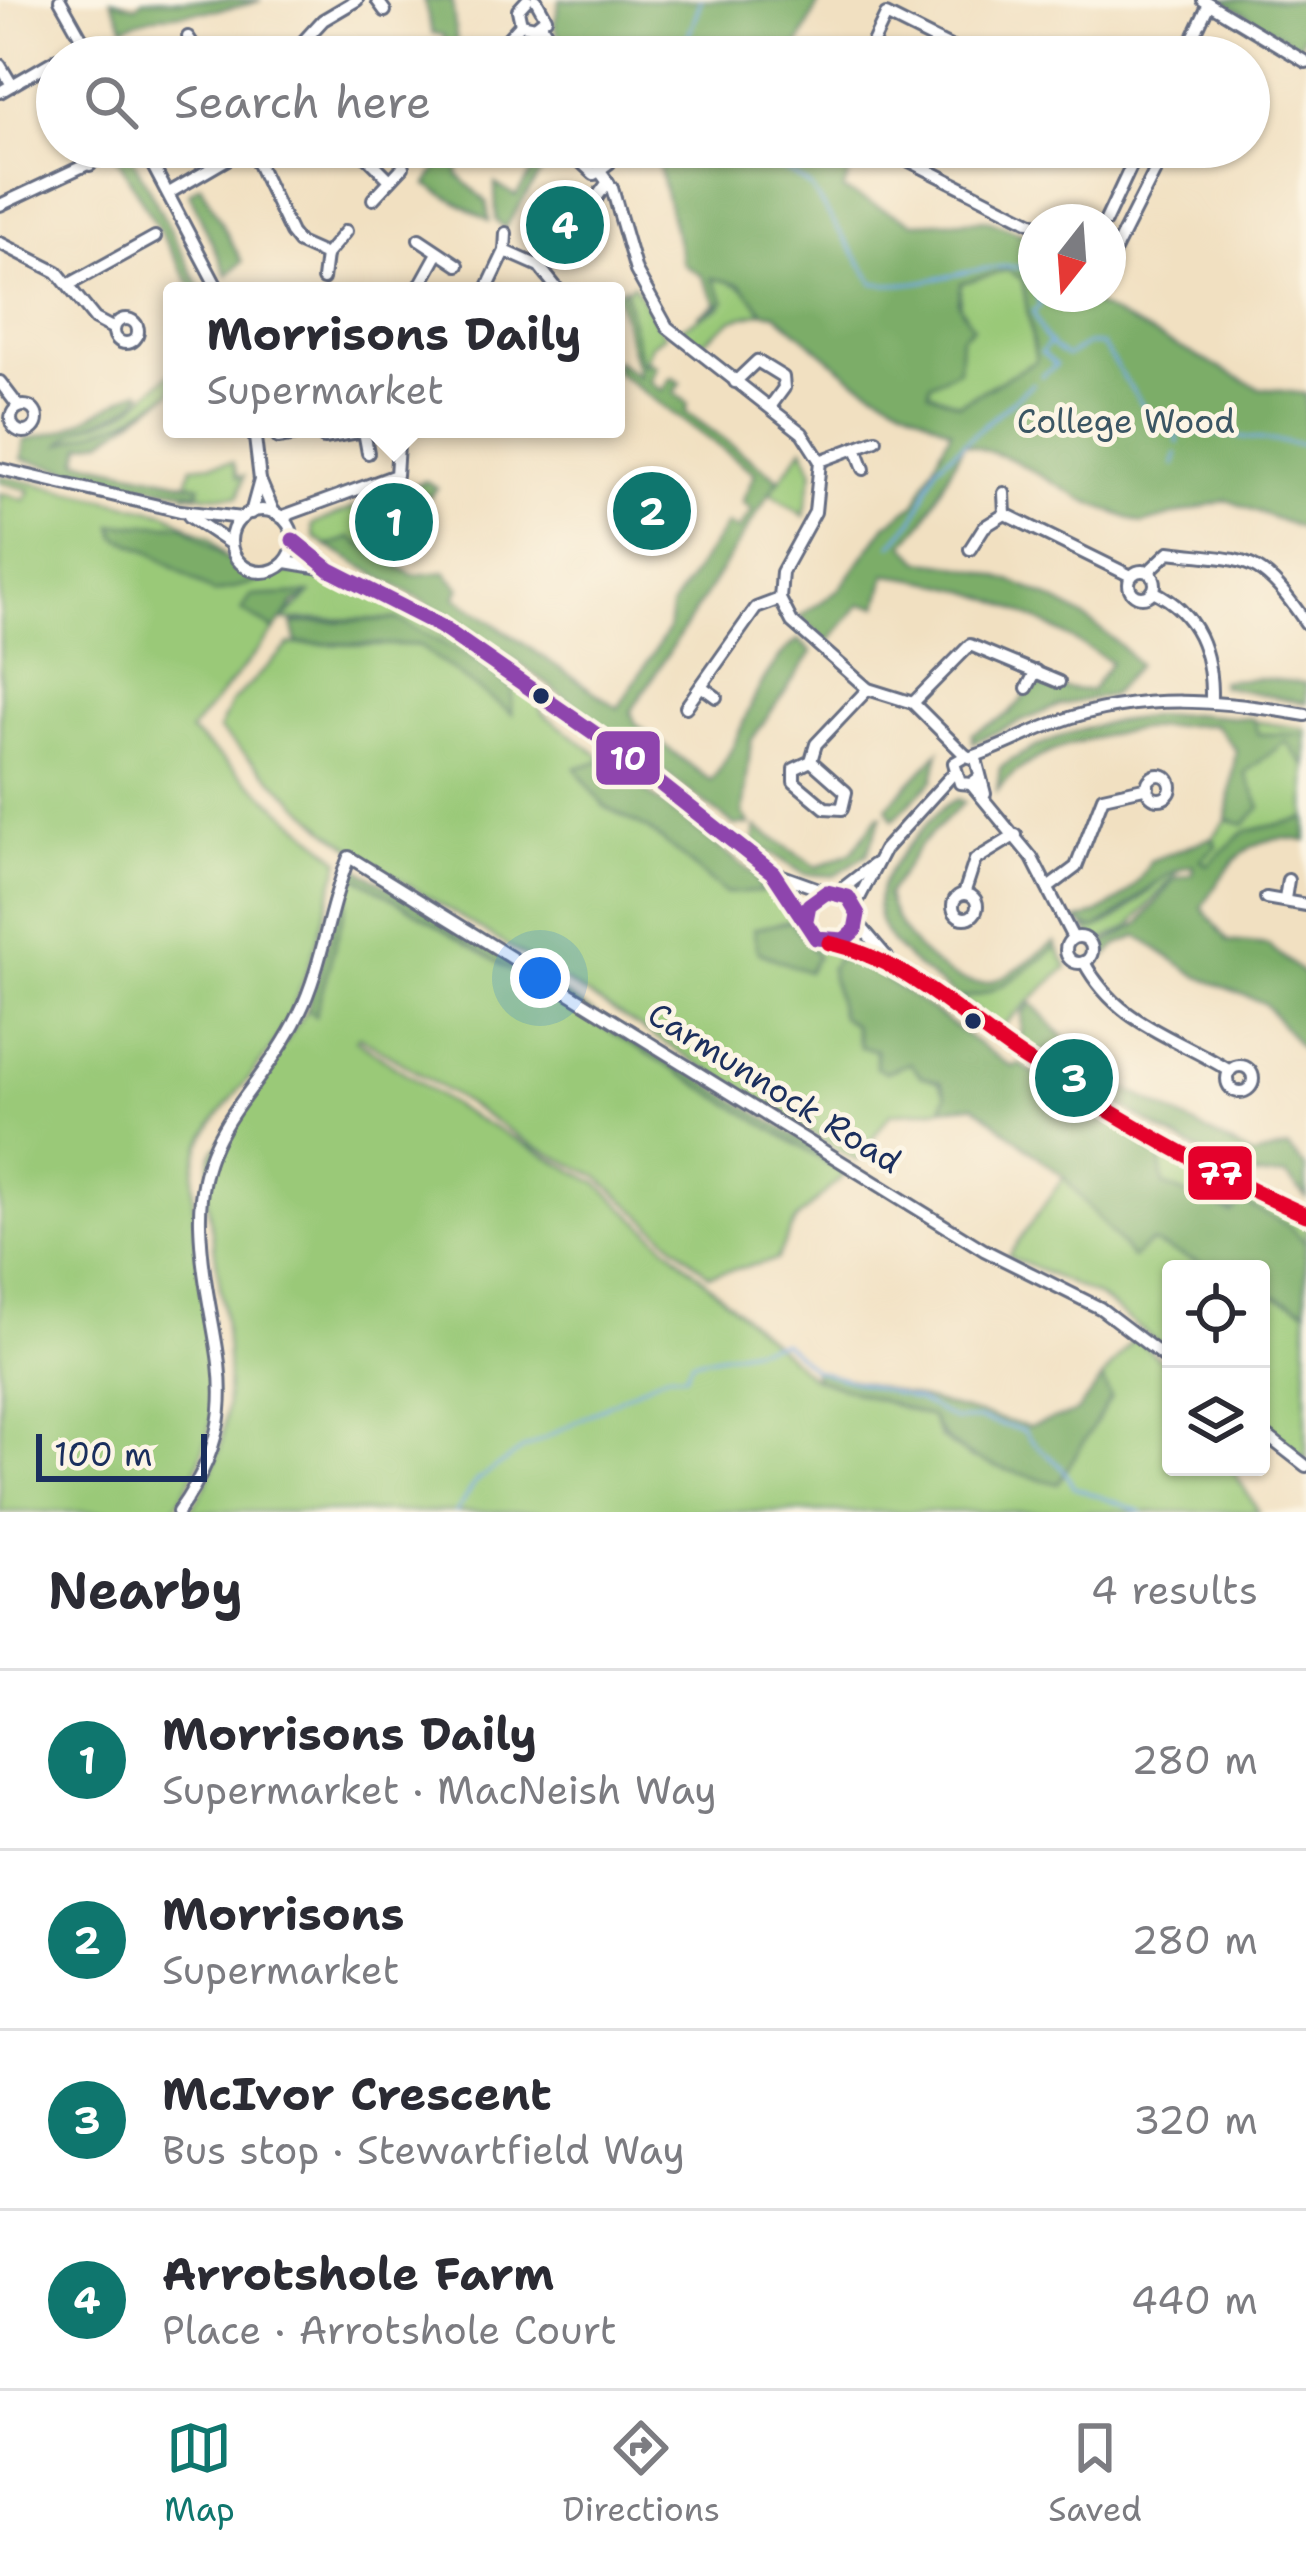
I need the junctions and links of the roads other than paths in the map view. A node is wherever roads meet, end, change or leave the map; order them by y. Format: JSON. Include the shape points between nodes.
{"nodes":[{"id":1,"x":60,"y":0,"type":"edge"},
{"id":2,"x":357,"y":0,"type":"edge"},
{"id":3,"x":377,"y":0,"type":"edge"},
{"id":4,"x":532,"y":1,"type":"edge"},
{"id":5,"x":1206,"y":2,"type":"edge"},
{"id":6,"x":385,"y":11,"type":"dead end"},
{"id":7,"x":521,"y":24,"type":"junction"},
{"id":8,"x":541,"y":24,"type":"junction"},
{"id":9,"x":80,"y":36,"type":"edge"},
{"id":10,"x":308,"y":36,"type":"edge"},
{"id":11,"x":510,"y":36,"type":"edge"},
{"id":12,"x":548,"y":36,"type":"edge"},
{"id":13,"x":876,"y":36,"type":"edge"},
{"id":14,"x":928,"y":36,"type":"edge"},
{"id":15,"x":1192,"y":36,"type":"edge"},
{"id":16,"x":1263,"y":36,"type":"edge"},
{"id":17,"x":1270,"y":40,"type":"edge"},
{"id":18,"x":1306,"y":62,"type":"edge"},
{"id":19,"x":0,"y":65,"type":"edge"},
{"id":20,"x":36,"y":71,"type":"edge"},
{"id":21,"x":6,"y":89,"type":"edge"},
{"id":22,"x":83,"y":168,"type":"edge"},
{"id":23,"x":155,"y":168,"type":"edge"},
{"id":24,"x":212,"y":168,"type":"edge"},
{"id":25,"x":259,"y":168,"type":"edge"},
{"id":26,"x":379,"y":168,"type":"edge"},
{"id":27,"x":402,"y":168,"type":"edge"},
{"id":28,"x":585,"y":168,"type":"edge"},
{"id":29,"x":608,"y":168,"type":"edge"},
{"id":30,"x":923,"y":168,"type":"edge"},
{"id":31,"x":1130,"y":168,"type":"edge"},
{"id":32,"x":1156,"y":168,"type":"edge"},
{"id":33,"x":605,"y":177,"type":"junction"},
{"id":34,"x":389,"y":178,"type":"junction"},
{"id":35,"x":169,"y":193,"type":"junction"},
{"id":36,"x":373,"y":199,"type":"dead end"},
{"id":37,"x":1113,"y":204,"type":"edge"},
{"id":38,"x":0,"y":205,"type":"edge"},
{"id":39,"x":1018,"y":216,"type":"edge"},
{"id":40,"x":545,"y":227,"type":"dead end"},
{"id":41,"x":1126,"y":228,"type":"edge"},
{"id":42,"x":346,"y":231,"type":"dead end"},
{"id":43,"x":506,"y":233,"type":"dead end"},
{"id":44,"x":155,"y":237,"type":"dead end"},
{"id":45,"x":418,"y":239,"type":"dead end"},
{"id":46,"x":567,"y":239,"type":"dead end"},
{"id":47,"x":536,"y":240,"type":"dead end"},
{"id":48,"x":0,"y":243,"type":"edge"},
{"id":49,"x":136,"y":249,"type":"junction"},
{"id":50,"x":505,"y":251,"type":"junction"},
{"id":51,"x":437,"y":253,"type":"junction"},
{"id":52,"x":326,"y":255,"type":"junction"},
{"id":53,"x":145,"y":263,"type":"dead end"},
{"id":54,"x":458,"y":265,"type":"dead end"},
{"id":55,"x":322,"y":279,"type":"dead end"},
{"id":56,"x":214,"y":282,"type":"edge"},
{"id":57,"x":422,"y":282,"type":"edge"},
{"id":58,"x":490,"y":282,"type":"edge"},
{"id":59,"x":542,"y":282,"type":"edge"},
{"id":60,"x":70,"y":284,"type":"junction"},
{"id":61,"x":114,"y":328,"type":"dead end"},
{"id":62,"x":0,"y":382,"type":"edge"},
{"id":63,"x":735,"y":382,"type":"junction"},
{"id":64,"x":20,"y":407,"type":"dead end"},
{"id":65,"x":770,"y":407,"type":"junction"},
{"id":66,"x":255,"y":438,"type":"edge"},
{"id":67,"x":365,"y":438,"type":"edge"},
{"id":68,"x":398,"y":438,"type":"edge"},
{"id":69,"x":876,"y":440,"type":"dead end"},
{"id":70,"x":856,"y":448,"type":"junction"},
{"id":71,"x":368,"y":453,"type":"dead end"},
{"id":72,"x":820,"y":461,"type":"junction"},
{"id":73,"x":0,"y":469,"type":"edge"},
{"id":74,"x":864,"y":469,"type":"dead end"},
{"id":75,"x":260,"y":480,"type":"junction"},
{"id":76,"x":1004,"y":493,"type":"dead end"},
{"id":77,"x":310,"y":509,"type":"junction"},
{"id":78,"x":180,"y":511,"type":"junction"},
{"id":79,"x":1005,"y":514,"type":"junction"},
{"id":80,"x":246,"y":515,"type":"junction"},
{"id":81,"x":278,"y":515,"type":"junction"},
{"id":82,"x":293,"y":537,"type":"junction"},
{"id":83,"x":231,"y":544,"type":"junction"},
{"id":84,"x":970,"y":549,"type":"dead end"},
{"id":85,"x":286,"y":562,"type":"junction"},
{"id":86,"x":330,"y":570,"type":"junction"},
{"id":87,"x":1148,"y":572,"type":"junction"},
{"id":88,"x":1131,"y":576,"type":"junction"},
{"id":89,"x":1153,"y":591,"type":"junction"},
{"id":90,"x":780,"y":599,"type":"junction"},
{"id":91,"x":1306,"y":622,"type":"edge"},
{"id":92,"x":1036,"y":671,"type":"junction"},
{"id":93,"x":1059,"y":682,"type":"dead end"},
{"id":94,"x":701,"y":686,"type":"junction"},
{"id":95,"x":1027,"y":688,"type":"dead end"},
{"id":96,"x":868,"y":689,"type":"junction"},
{"id":97,"x":716,"y":697,"type":"dead end"},
{"id":98,"x":1211,"y":701,"type":"junction"},
{"id":99,"x":913,"y":703,"type":"junction"},
{"id":100,"x":686,"y":707,"type":"dead end"},
{"id":101,"x":1306,"y":716,"type":"edge"},
{"id":102,"x":811,"y":761,"type":"junction"},
{"id":103,"x":967,"y":770,"type":"junction"},
{"id":104,"x":1148,"y":787,"type":"dead end"},
{"id":105,"x":1016,"y":835,"type":"junction"},
{"id":106,"x":875,"y":863,"type":"junction"},
{"id":107,"x":773,"y":872,"type":"junction"},
{"id":108,"x":1288,"y":880,"type":"dead end"},
{"id":109,"x":1048,"y":888,"type":"junction"},
{"id":110,"x":832,"y":892,"type":"junction"},
{"id":111,"x":964,"y":894,"type":"dead end"},
{"id":112,"x":1266,"y":898,"type":"dead end"},
{"id":113,"x":1285,"y":898,"type":"junction"},
{"id":114,"x":1306,"y":905,"type":"edge"},
{"id":115,"x":855,"y":906,"type":"junction"},
{"id":116,"x":806,"y":920,"type":"junction"},
{"id":117,"x":857,"y":922,"type":"junction"},
{"id":118,"x":829,"y":944,"type":"junction"},
{"id":119,"x":894,"y":966,"type":"junction"},
{"id":120,"x":1230,"y":1071,"type":"dead end"},
{"id":121,"x":1306,"y":1215,"type":"edge"},
{"id":122,"x":1162,"y":1355,"type":"edge"},
{"id":123,"x":1270,"y":1438,"type":"edge"},
{"id":124,"x":1306,"y":1466,"type":"edge"},
{"id":125,"x":178,"y":1512,"type":"edge"}],
"edges":[{"from":1,"to":9,"type":"street"},
{"from":2,"to":10,"type":"street"},
{"from":3,"to":6,"type":"street"},
{"from":4,"to":7,"type":"street"},
{"from":4,"to":8,"type":"street","via":[[546,18]]},
{"from":5,"to":15,"type":"street"},
{"from":5,"to":16,"type":"street"},
{"from":7,"to":8,"type":"street"},
{"from":7,"to":11,"type":"street"},
{"from":8,"to":12,"type":"street"},
{"from":13,"to":14,"type":"street","via":[[886,15]]},
{"from":17,"to":18,"type":"street"},
{"from":19,"to":21,"type":"street"},
{"from":20,"to":21,"type":"street"},
{"from":22,"to":38,"type":"street"},
{"from":23,"to":35,"type":"street"},
{"from":24,"to":35,"type":"street"},
{"from":25,"to":52,"type":"street","via":[[291,233]]},
{"from":26,"to":34,"type":"street"},
{"from":27,"to":34,"type":"street"},
{"from":28,"to":33,"type":"street"},
{"from":29,"to":33,"type":"street"},
{"from":30,"to":39,"type":"street"},
{"from":31,"to":37,"type":"street"},
{"from":32,"to":41,"type":"street"},
{"from":33,"to":46,"type":"street","via":[[578,249]]},
{"from":33,"to":63,"type":"street","via":[[651,303],[681,340]]},
{"from":34,"to":36,"type":"street"},
{"from":35,"to":56,"type":"street"},
{"from":40,"to":47,"type":"street"},
{"from":42,"to":52,"type":"street"},
{"from":43,"to":50,"type":"street"},
{"from":44,"to":49,"type":"street"},
{"from":45,"to":51,"type":"street"},
{"from":48,"to":60,"type":"street"},
{"from":49,"to":53,"type":"street"},
{"from":49,"to":60,"type":"street"},
{"from":50,"to":58,"type":"street"},
{"from":50,"to":59,"type":"street","via":[[539,266]]},
{"from":51,"to":54,"type":"street"},
{"from":51,"to":57,"type":"street"},
{"from":52,"to":55,"type":"street"},
{"from":60,"to":61,"type":"street","via":[[95,319]]},
{"from":62,"to":64,"type":"street"},
{"from":63,"to":65,"type":"street"},
{"from":63,"to":65,"type":"street","via":[[758,361],[783,377]]},
{"from":65,"to":72,"type":"street"},
{"from":66,"to":75,"type":"street"},
{"from":67,"to":71,"type":"street"},
{"from":68,"to":77,"type":"street","via":[[396,475]]},
{"from":69,"to":70,"type":"street"},
{"from":70,"to":72,"type":"street"},
{"from":70,"to":74,"type":"street"},
{"from":72,"to":90,"type":"street","via":[[820,495],[786,558]]},
{"from":73,"to":78,"type":"street"},
{"from":75,"to":80,"type":"street"},
{"from":75,"to":81,"type":"street"},
{"from":76,"to":79,"type":"street"},
{"from":77,"to":81,"type":"street"},
{"from":77,"to":82,"type":"street"},
{"from":78,"to":80,"type":"street"},
{"from":78,"to":83,"type":"street"},
{"from":79,"to":84,"type":"street"},
{"from":79,"to":88,"type":"street"},
{"from":80,"to":81,"type":"street"},
{"from":80,"to":83,"type":"street"},
{"from":81,"to":82,"type":"street"},
{"from":82,"to":85,"type":"street"},
{"from":82,"to":86,"type":"street"},
{"from":83,"to":85,"type":"street","via":[[249,569]]},
{"from":85,"to":86,"type":"street"},
{"from":86,"to":107,"type":"street","via":[[481,653]]},
{"from":87,"to":88,"type":"street"},
{"from":87,"to":89,"type":"street"},
{"from":87,"to":91,"type":"street","via":[[1169,552],[1236,557],[1279,582]]},
{"from":88,"to":89,"type":"street","via":[[1137,596]]},
{"from":89,"to":98,"type":"street","via":[[1193,622],[1210,660]]},
{"from":90,"to":94,"type":"street","via":[[756,608]]},
{"from":90,"to":96,"type":"street","via":[[792,622]]},
{"from":92,"to":93,"type":"street"},
{"from":92,"to":95,"type":"street"},
{"from":92,"to":99,"type":"street","via":[[970,645]]},
{"from":94,"to":97,"type":"street"},
{"from":94,"to":100,"type":"street"},
{"from":96,"to":99,"type":"street"},
{"from":96,"to":102,"type":"street"},
{"from":98,"to":101,"type":"street"},
{"from":98,"to":103,"type":"street","via":[[1089,712]]},
{"from":99,"to":103,"type":"street"},
{"from":102,"to":102,"type":"street","via":[[846,792],[842,809],[824,808],[794,782],[794,769]]},
{"from":103,"to":105,"type":"street"},
{"from":103,"to":106,"type":"street"},
{"from":104,"to":109,"type":"street","via":[[1102,797],[1076,867]]},
{"from":105,"to":109,"type":"street"},
{"from":105,"to":111,"type":"street","via":[[975,860]]},
{"from":106,"to":110,"type":"street"},
{"from":106,"to":115,"type":"street"},
{"from":107,"to":110,"type":"street"},
{"from":107,"to":116,"type":"street"},
{"from":108,"to":113,"type":"street"},
{"from":109,"to":120,"type":"street","via":[[1072,938],[1066,954],[1084,962],[1100,992],[1122,1013]]},
{"from":110,"to":115,"type":"street"},
{"from":110,"to":116,"type":"street","via":[[809,905]]},
{"from":112,"to":113,"type":"street"},
{"from":113,"to":114,"type":"street"},
{"from":115,"to":117,"type":"street"},
{"from":116,"to":118,"type":"street"},
{"from":117,"to":118,"type":"street","via":[[844,940]]},
{"from":117,"to":119,"type":"street"},
{"from":118,"to":119,"type":"street"},
{"from":119,"to":121,"type":"street","via":[[1045,1071]]},
{"from":122,"to":125,"type":"street","name":"Carmunnock Road","via":[[1100,1308],[986,1251],[349,857],[299,1014],[213,1141],[204,1167],[200,1225],[222,1376],[220,1426],[205,1474]]},
{"from":123,"to":124,"type":"street"}]}
